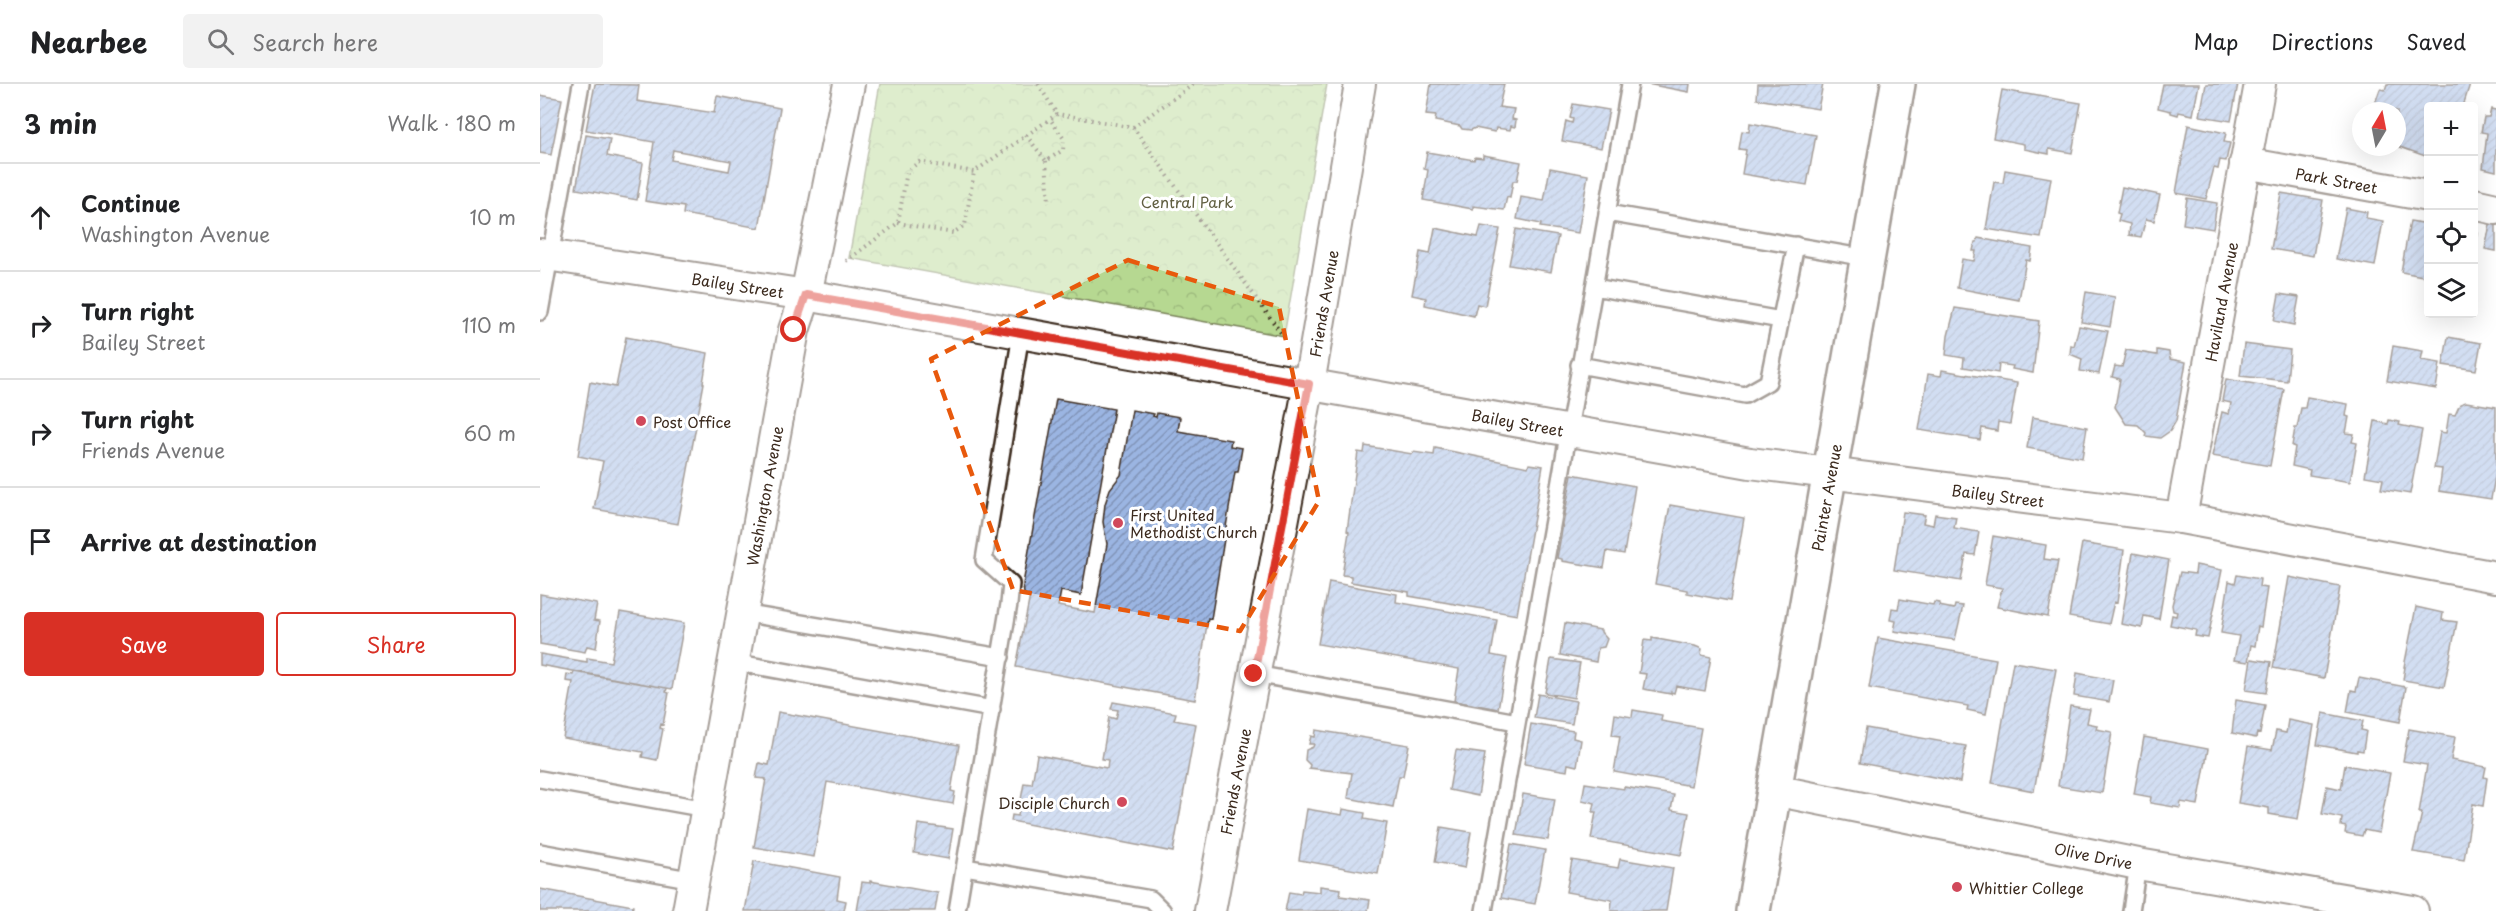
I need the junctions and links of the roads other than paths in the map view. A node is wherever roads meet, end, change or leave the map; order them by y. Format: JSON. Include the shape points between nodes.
{"nodes":[{"id":1,"x":581,"y":84,"type":"edge"},
{"id":2,"x":849,"y":84,"type":"edge"},
{"id":3,"x":1360,"y":84,"type":"edge"},
{"id":4,"x":1630,"y":84,"type":"edge"},
{"id":5,"x":1898,"y":84,"type":"edge"},
{"id":6,"x":2259,"y":84,"type":"edge"},
{"id":7,"x":2245,"y":163,"type":"junction"},
{"id":8,"x":2424,"y":195,"type":"edge"},
{"id":9,"x":2478,"y":205,"type":"edge"},
{"id":10,"x":2496,"y":209,"type":"edge"},
{"id":11,"x":1607,"y":213,"type":"junction"},
{"id":12,"x":1796,"y":245,"type":"junction"},
{"id":13,"x":545,"y":255,"type":"edge"},
{"id":14,"x":1867,"y":258,"type":"junction"},
{"id":15,"x":1594,"y":287,"type":"junction"},
{"id":16,"x":806,"y":295,"type":"junction"},
{"id":17,"x":540,"y":312,"type":"edge"},
{"id":18,"x":1781,"y":320,"type":"junction"},
{"id":19,"x":1021,"y":334,"type":"junction"},
{"id":20,"x":1579,"y":365,"type":"junction"},
{"id":21,"x":1309,"y":384,"type":"junction"},
{"id":22,"x":1567,"y":431,"type":"junction"},
{"id":23,"x":1830,"y":471,"type":"junction"},
{"id":24,"x":2181,"y":518,"type":"junction"},
{"id":25,"x":2496,"y":577,"type":"edge"},
{"id":26,"x":742,"y":613,"type":"junction"},
{"id":27,"x":1001,"y":657,"type":"junction"},
{"id":28,"x":733,"y":662,"type":"junction"},
{"id":29,"x":1254,"y":674,"type":"junction"},
{"id":30,"x":992,"y":709,"type":"junction"},
{"id":31,"x":1517,"y":723,"type":"junction"},
{"id":32,"x":540,"y":779,"type":"edge"},
{"id":33,"x":1774,"y":790,"type":"junction"},
{"id":34,"x":706,"y":808,"type":"junction"},
{"id":35,"x":540,"y":852,"type":"edge"},
{"id":36,"x":2138,"y":864,"type":"junction"},
{"id":37,"x":964,"y":867,"type":"junction"},
{"id":38,"x":694,"y":880,"type":"junction"},
{"id":39,"x":688,"y":911,"type":"edge"},
{"id":40,"x":957,"y":911,"type":"edge"},
{"id":41,"x":1163,"y":911,"type":"edge"},
{"id":42,"x":1210,"y":911,"type":"edge"},
{"id":43,"x":1484,"y":911,"type":"edge"},
{"id":44,"x":1753,"y":911,"type":"edge"},
{"id":45,"x":2131,"y":911,"type":"edge"},
{"id":46,"x":2414,"y":911,"type":"edge"}],
"edges":[{"from":1,"to":13,"type":"lane"},
{"from":2,"to":16,"type":"street","name":"Washington Avenue"},
{"from":3,"to":21,"type":"street","name":"Friends Avenue"},
{"from":4,"to":11,"type":"lane"},
{"from":5,"to":14,"type":"main road","name":"Painter Avenue"},
{"from":6,"to":7,"type":"street","name":"Haviland Avenue"},
{"from":7,"to":8,"type":"street","name":"Park Street"},
{"from":7,"to":24,"type":"street","name":"Haviland Avenue"},
{"from":9,"to":10,"type":"street"},
{"from":11,"to":12,"type":"lane"},
{"from":11,"to":15,"type":"lane"},
{"from":12,"to":14,"type":"lane"},
{"from":12,"to":18,"type":"lane"},
{"from":13,"to":16,"type":"street","name":"Bailey Street"},
{"from":13,"to":17,"type":"lane"},
{"from":14,"to":23,"type":"main road","name":"Painter Avenue"},
{"from":15,"to":18,"type":"lane"},
{"from":15,"to":20,"type":"lane"},
{"from":16,"to":19,"type":"street","name":"Bailey Street"},
{"from":16,"to":26,"type":"street","name":"Washington Avenue","via":[[794,330]]},
{"from":18,"to":20,"type":"lane","via":[[1768,382],[1745,394]]},
{"from":19,"to":21,"type":"street","name":"Bailey Street"},
{"from":19,"to":27,"type":"lane","via":[[984,561],[1011,584]]},
{"from":20,"to":22,"type":"lane"},
{"from":21,"to":22,"type":"street","name":"Bailey Street"},
{"from":21,"to":29,"type":"street","name":"Friends Avenue"},
{"from":22,"to":23,"type":"street","name":"Bailey Street","via":[[1782,468]]},
{"from":22,"to":31,"type":"lane"},
{"from":23,"to":24,"type":"street","name":"Bailey Street"},
{"from":23,"to":33,"type":"main road","name":"Painter Avenue"},
{"from":24,"to":25,"type":"street","name":"Bailey Street"},
{"from":26,"to":27,"type":"lane"},
{"from":26,"to":28,"type":"street","name":"Washington Avenue"},
{"from":27,"to":30,"type":"lane"},
{"from":28,"to":30,"type":"lane"},
{"from":28,"to":34,"type":"street","name":"Washington Avenue"},
{"from":29,"to":31,"type":"lane"},
{"from":29,"to":42,"type":"street","name":"Friends Avenue"},
{"from":30,"to":37,"type":"lane"},
{"from":31,"to":43,"type":"lane"},
{"from":32,"to":34,"type":"lane"},
{"from":33,"to":36,"type":"street","name":"Olive Drive"},
{"from":33,"to":44,"type":"main road","name":"Painter Avenue"},
{"from":34,"to":38,"type":"street","name":"Washington Avenue"},
{"from":35,"to":38,"type":"lane"},
{"from":36,"to":45,"type":"lane"},
{"from":36,"to":46,"type":"street","name":"Olive Drive"},
{"from":37,"to":40,"type":"lane"},
{"from":37,"to":41,"type":"lane","via":[[1150,899]]},
{"from":38,"to":39,"type":"street","name":"Washington Avenue"}]}
